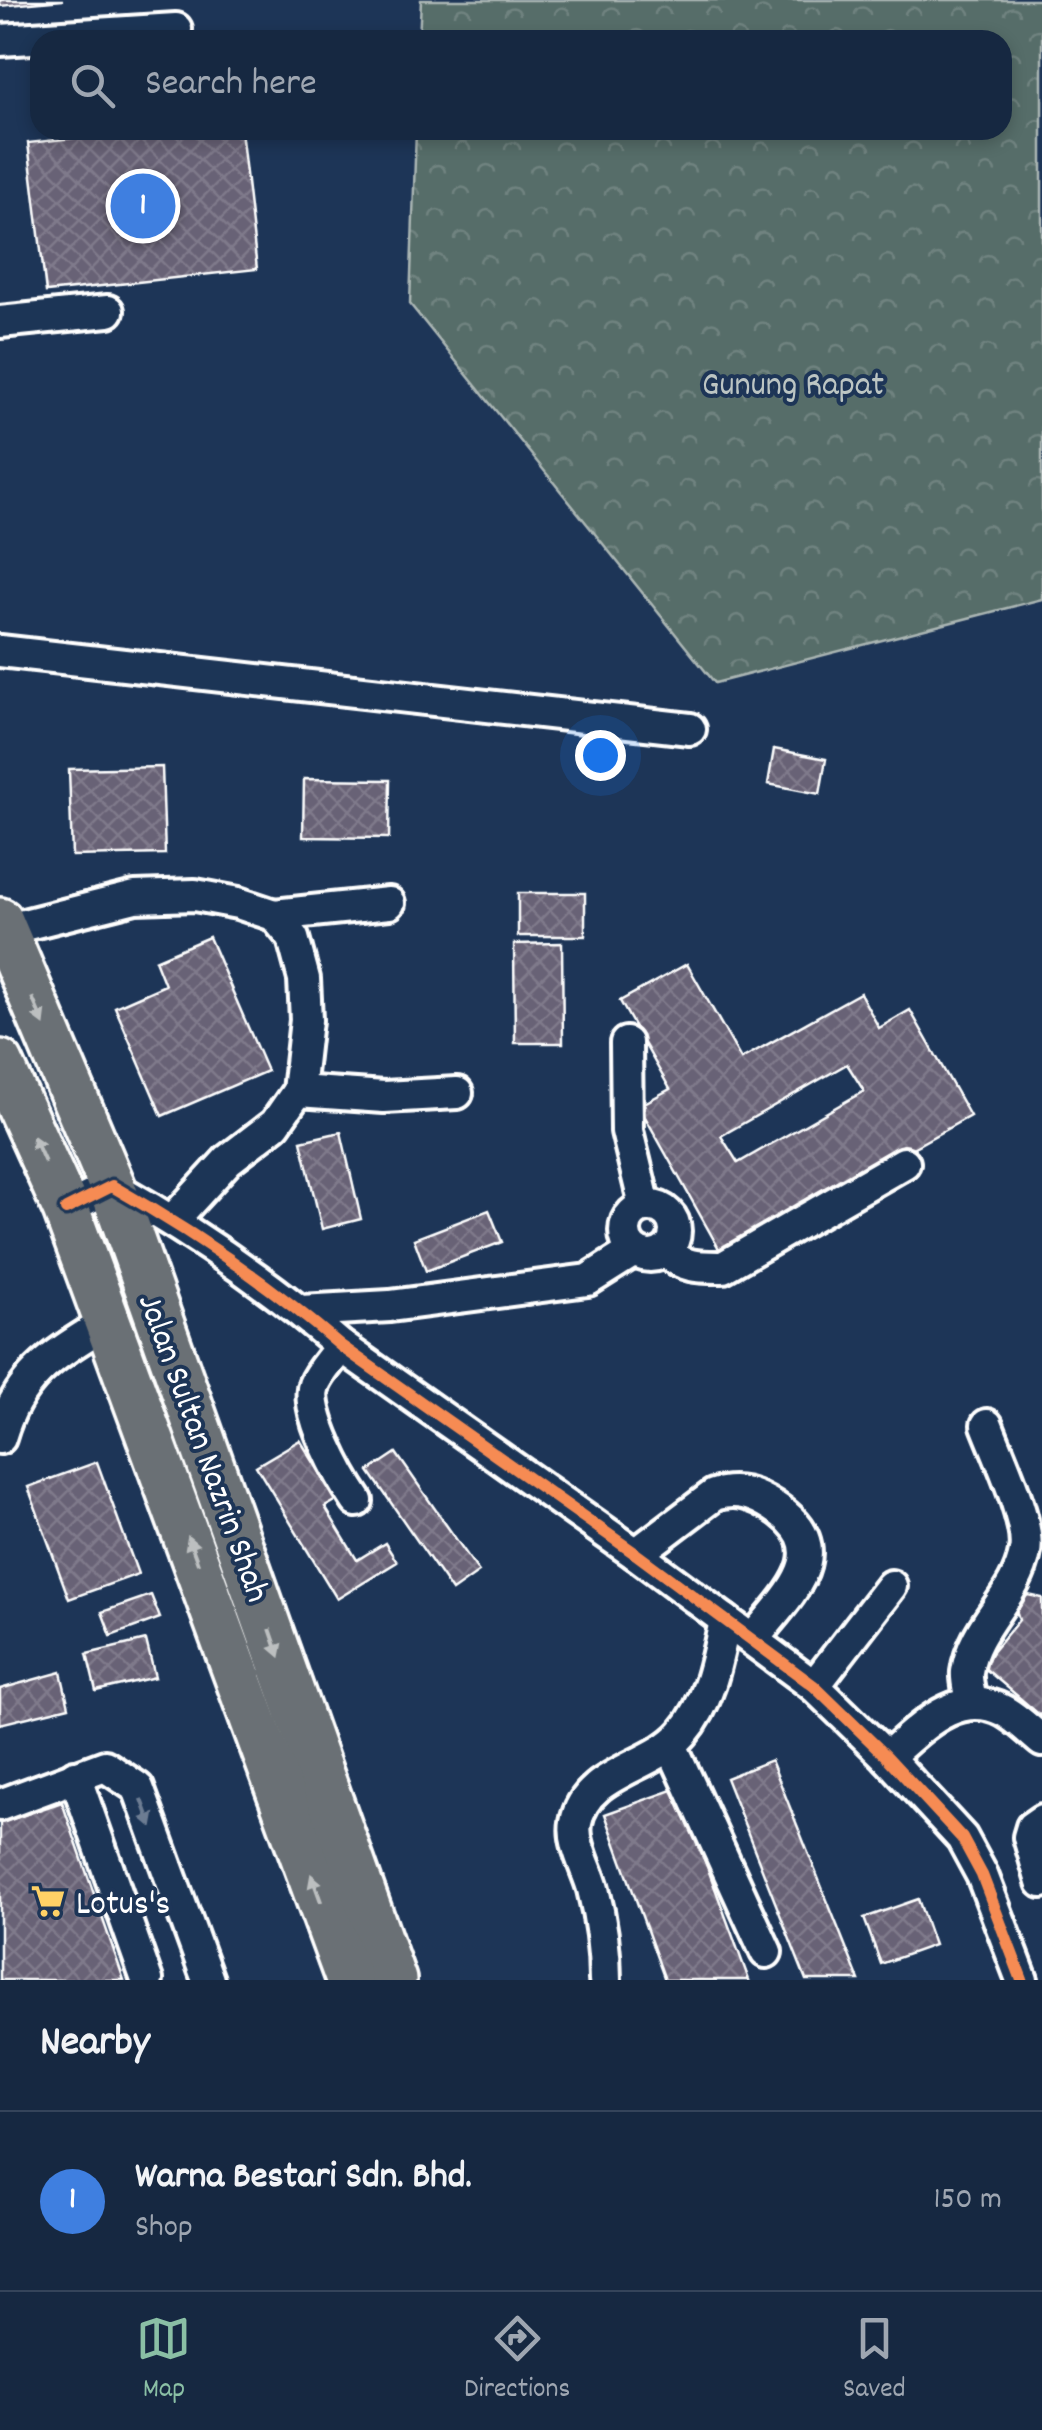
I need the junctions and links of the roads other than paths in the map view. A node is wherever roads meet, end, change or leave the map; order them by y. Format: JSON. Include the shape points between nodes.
{"nodes":[{"id":1,"x":176,"y":28,"type":"dead end"},
{"id":2,"x":147,"y":30,"type":"edge"},
{"id":3,"x":30,"y":38,"type":"edge"},
{"id":4,"x":0,"y":40,"type":"edge"},
{"id":5,"x":108,"y":311,"type":"dead end"},
{"id":6,"x":0,"y":322,"type":"edge"},
{"id":7,"x":0,"y":651,"type":"edge"},
{"id":8,"x":690,"y":729,"type":"dead end"},
{"id":9,"x":389,"y":902,"type":"dead end"},
{"id":10,"x":274,"y":915,"type":"junction"},
{"id":11,"x":2,"y":926,"type":"edge"},
{"id":12,"x":626,"y":1044,"type":"dead end"},
{"id":13,"x":0,"y":1063,"type":"edge"},
{"id":14,"x":298,"y":1091,"type":"junction"},
{"id":15,"x":457,"y":1093,"type":"dead end"},
{"id":16,"x":904,"y":1163,"type":"dead end"},
{"id":17,"x":112,"y":1186,"type":"junction"},
{"id":18,"x":645,"y":1206,"type":"junction"},
{"id":19,"x":66,"y":1209,"type":"junction"},
{"id":20,"x":173,"y":1220,"type":"junction"},
{"id":21,"x":634,"y":1251,"type":"junction"},
{"id":22,"x":666,"y":1252,"type":"junction"},
{"id":23,"x":300,"y":1311,"type":"junction"},
{"id":24,"x":107,"y":1322,"type":"junction"},
{"id":25,"x":341,"y":1346,"type":"junction"},
{"id":26,"x":987,"y":1425,"type":"dead end"},
{"id":27,"x":0,"y":1438,"type":"edge"},
{"id":28,"x":357,"y":1501,"type":"dead end"},
{"id":29,"x":636,"y":1554,"type":"junction"},
{"id":30,"x":891,"y":1586,"type":"dead end"},
{"id":31,"x":725,"y":1620,"type":"junction"},
{"id":32,"x":753,"y":1639,"type":"junction"},
{"id":33,"x":814,"y":1686,"type":"junction"},
{"id":34,"x":971,"y":1702,"type":"junction"},
{"id":35,"x":1042,"y":1740,"type":"edge"},
{"id":36,"x":671,"y":1745,"type":"junction"},
{"id":37,"x":887,"y":1757,"type":"junction"},
{"id":38,"x":75,"y":1776,"type":"junction"},
{"id":39,"x":0,"y":1805,"type":"edge"},
{"id":40,"x":1042,"y":1820,"type":"edge"},
{"id":41,"x":1042,"y":1882,"type":"edge"},
{"id":42,"x":766,"y":1952,"type":"dead end"},
{"id":43,"x":147,"y":1980,"type":"edge"},
{"id":44,"x":208,"y":1980,"type":"edge"},
{"id":45,"x":349,"y":1980,"type":"edge"},
{"id":46,"x":393,"y":1980,"type":"edge"},
{"id":47,"x":605,"y":1980,"type":"edge"},
{"id":48,"x":1022,"y":1980,"type":"edge"}],
"edges":[{"from":1,"to":2,"type":"street"},
{"from":3,"to":4,"type":"street"},
{"from":5,"to":6,"type":"street"},
{"from":7,"to":8,"type":"street"},
{"from":9,"to":10,"type":"street"},
{"from":10,"to":11,"type":"street","via":[[195,895],[135,897]]},
{"from":10,"to":14,"type":"street","via":[[293,938],[304,979]]},
{"from":11,"to":17,"type":"highway","name":"Jalan Sultan Nazrin Shah","one_way":true},
{"from":12,"to":18,"type":"street","via":[[627,1131]]},
{"from":19,"to":13,"type":"highway","name":"Jalan Sultan Nazrin Shah","one_way":true},
{"from":14,"to":15,"type":"street"},
{"from":14,"to":20,"type":"street","via":[[276,1124],[228,1160]]},
{"from":16,"to":22,"type":"street","via":[[724,1267],[689,1267]]},
{"from":17,"to":19,"type":"street"},
{"from":17,"to":20,"type":"street"},
{"from":17,"to":46,"type":"highway","name":"Jalan Sultan Nazrin Shah","one_way":true},
{"from":18,"to":21,"type":"street","via":[[625,1231]]},
{"from":18,"to":22,"type":"street","via":[[674,1220]]},
{"from":19,"to":24,"type":"highway","name":"Jalan Sultan Nazrin Shah"},
{"from":20,"to":23,"type":"street"},
{"from":21,"to":22,"type":"street"},
{"from":21,"to":23,"type":"street","via":[[588,1280]]},
{"from":23,"to":25,"type":"street"},
{"from":24,"to":27,"type":"street","via":[[41,1368],[9,1408]]},
{"from":45,"to":24,"type":"highway","name":"Jalan Sultan Nazrin Shah","one_way":true},
{"from":25,"to":28,"type":"street","via":[[314,1385],[313,1399],[338,1474]]},
{"from":25,"to":29,"type":"street"},
{"from":26,"to":34,"type":"street","via":[[1018,1506],[1026,1548],[1016,1581],[974,1645],[967,1674]]},
{"from":29,"to":31,"type":"street"},
{"from":29,"to":32,"type":"street","via":[[726,1491],[751,1494],[777,1509],[802,1532],[808,1552],[798,1583]]},
{"from":30,"to":33,"type":"street"},
{"from":31,"to":32,"type":"street"},
{"from":31,"to":36,"type":"street","via":[[708,1691]]},
{"from":32,"to":33,"type":"street"},
{"from":33,"to":37,"type":"street"},
{"from":34,"to":35,"type":"street","via":[[1003,1711]]},
{"from":34,"to":37,"type":"street","via":[[938,1714]]},
{"from":36,"to":42,"type":"street"},
{"from":36,"to":47,"type":"street","via":[[598,1785],[579,1808],[574,1830],[605,1942]]},
{"from":37,"to":48,"type":"street","via":[[962,1838]]},
{"from":38,"to":39,"type":"street"},
{"from":38,"to":43,"type":"street"},
{"from":38,"to":44,"type":"street","one_way":true,"via":[[106,1766],[138,1788]]},
{"from":40,"to":41,"type":"street","via":[[1029,1837]]}]}
